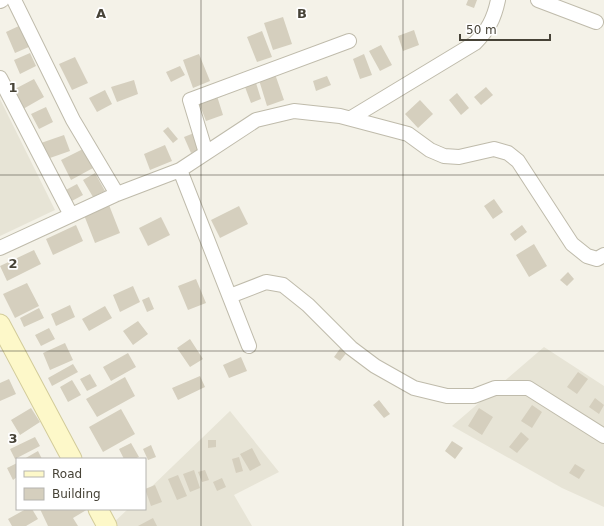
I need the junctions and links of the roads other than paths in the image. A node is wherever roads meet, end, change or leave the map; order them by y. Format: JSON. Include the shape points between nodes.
{"nodes":[{"id":1,"x":14,"y":0,"type":"edge"},
{"id":2,"x":498,"y":0,"type":"edge"},
{"id":3,"x":538,"y":0,"type":"edge"},
{"id":4,"x":596,"y":22,"type":"dead end"},
{"id":5,"x":349,"y":41,"type":"dead end"},
{"id":6,"x":0,"y":78,"type":"edge"},
{"id":7,"x":351,"y":118,"type":"junction"},
{"id":8,"x":206,"y":153,"type":"junction"},
{"id":9,"x":180,"y":170,"type":"junction"},
{"id":10,"x":117,"y":194,"type":"junction"},
{"id":11,"x":72,"y":215,"type":"junction"},
{"id":12,"x":0,"y":248,"type":"edge"},
{"id":13,"x":604,"y":255,"type":"edge"},
{"id":14,"x":230,"y":296,"type":"junction"},
{"id":15,"x":0,"y":324,"type":"edge"},
{"id":16,"x":249,"y":346,"type":"dead end"},
{"id":17,"x":604,"y":436,"type":"edge"},
{"id":18,"x":71,"y":458,"type":"edge"},
{"id":19,"x":99,"y":510,"type":"edge"},
{"id":20,"x":107,"y":526,"type":"edge"}],
"edges":[{"from":1,"to":10,"type":"street","via":[[73,120]]},
{"from":2,"to":7,"type":"street","via":[[488,30],[475,43]]},
{"from":3,"to":4,"type":"street"},
{"from":5,"to":8,"type":"street","via":[[190,100]]},
{"from":6,"to":11,"type":"street"},
{"from":7,"to":8,"type":"street","via":[[294,111],[275,115],[256,120]]},
{"from":7,"to":13,"type":"street","via":[[408,134],[430,150],[444,156],[459,157],[494,150],[508,153],[518,161],[572,244],[587,256],[597,259]]},
{"from":8,"to":9,"type":"street"},
{"from":9,"to":10,"type":"street"},
{"from":9,"to":14,"type":"street"},
{"from":10,"to":11,"type":"street"},
{"from":11,"to":12,"type":"street"},
{"from":14,"to":16,"type":"street"},
{"from":14,"to":17,"type":"street","via":[[266,282],[283,285],[308,305],[352,348],[375,366],[414,388],[447,396],[474,396],[495,388],[528,388]]},
{"from":15,"to":18,"type":"street"},
{"from":19,"to":20,"type":"street"}]}
